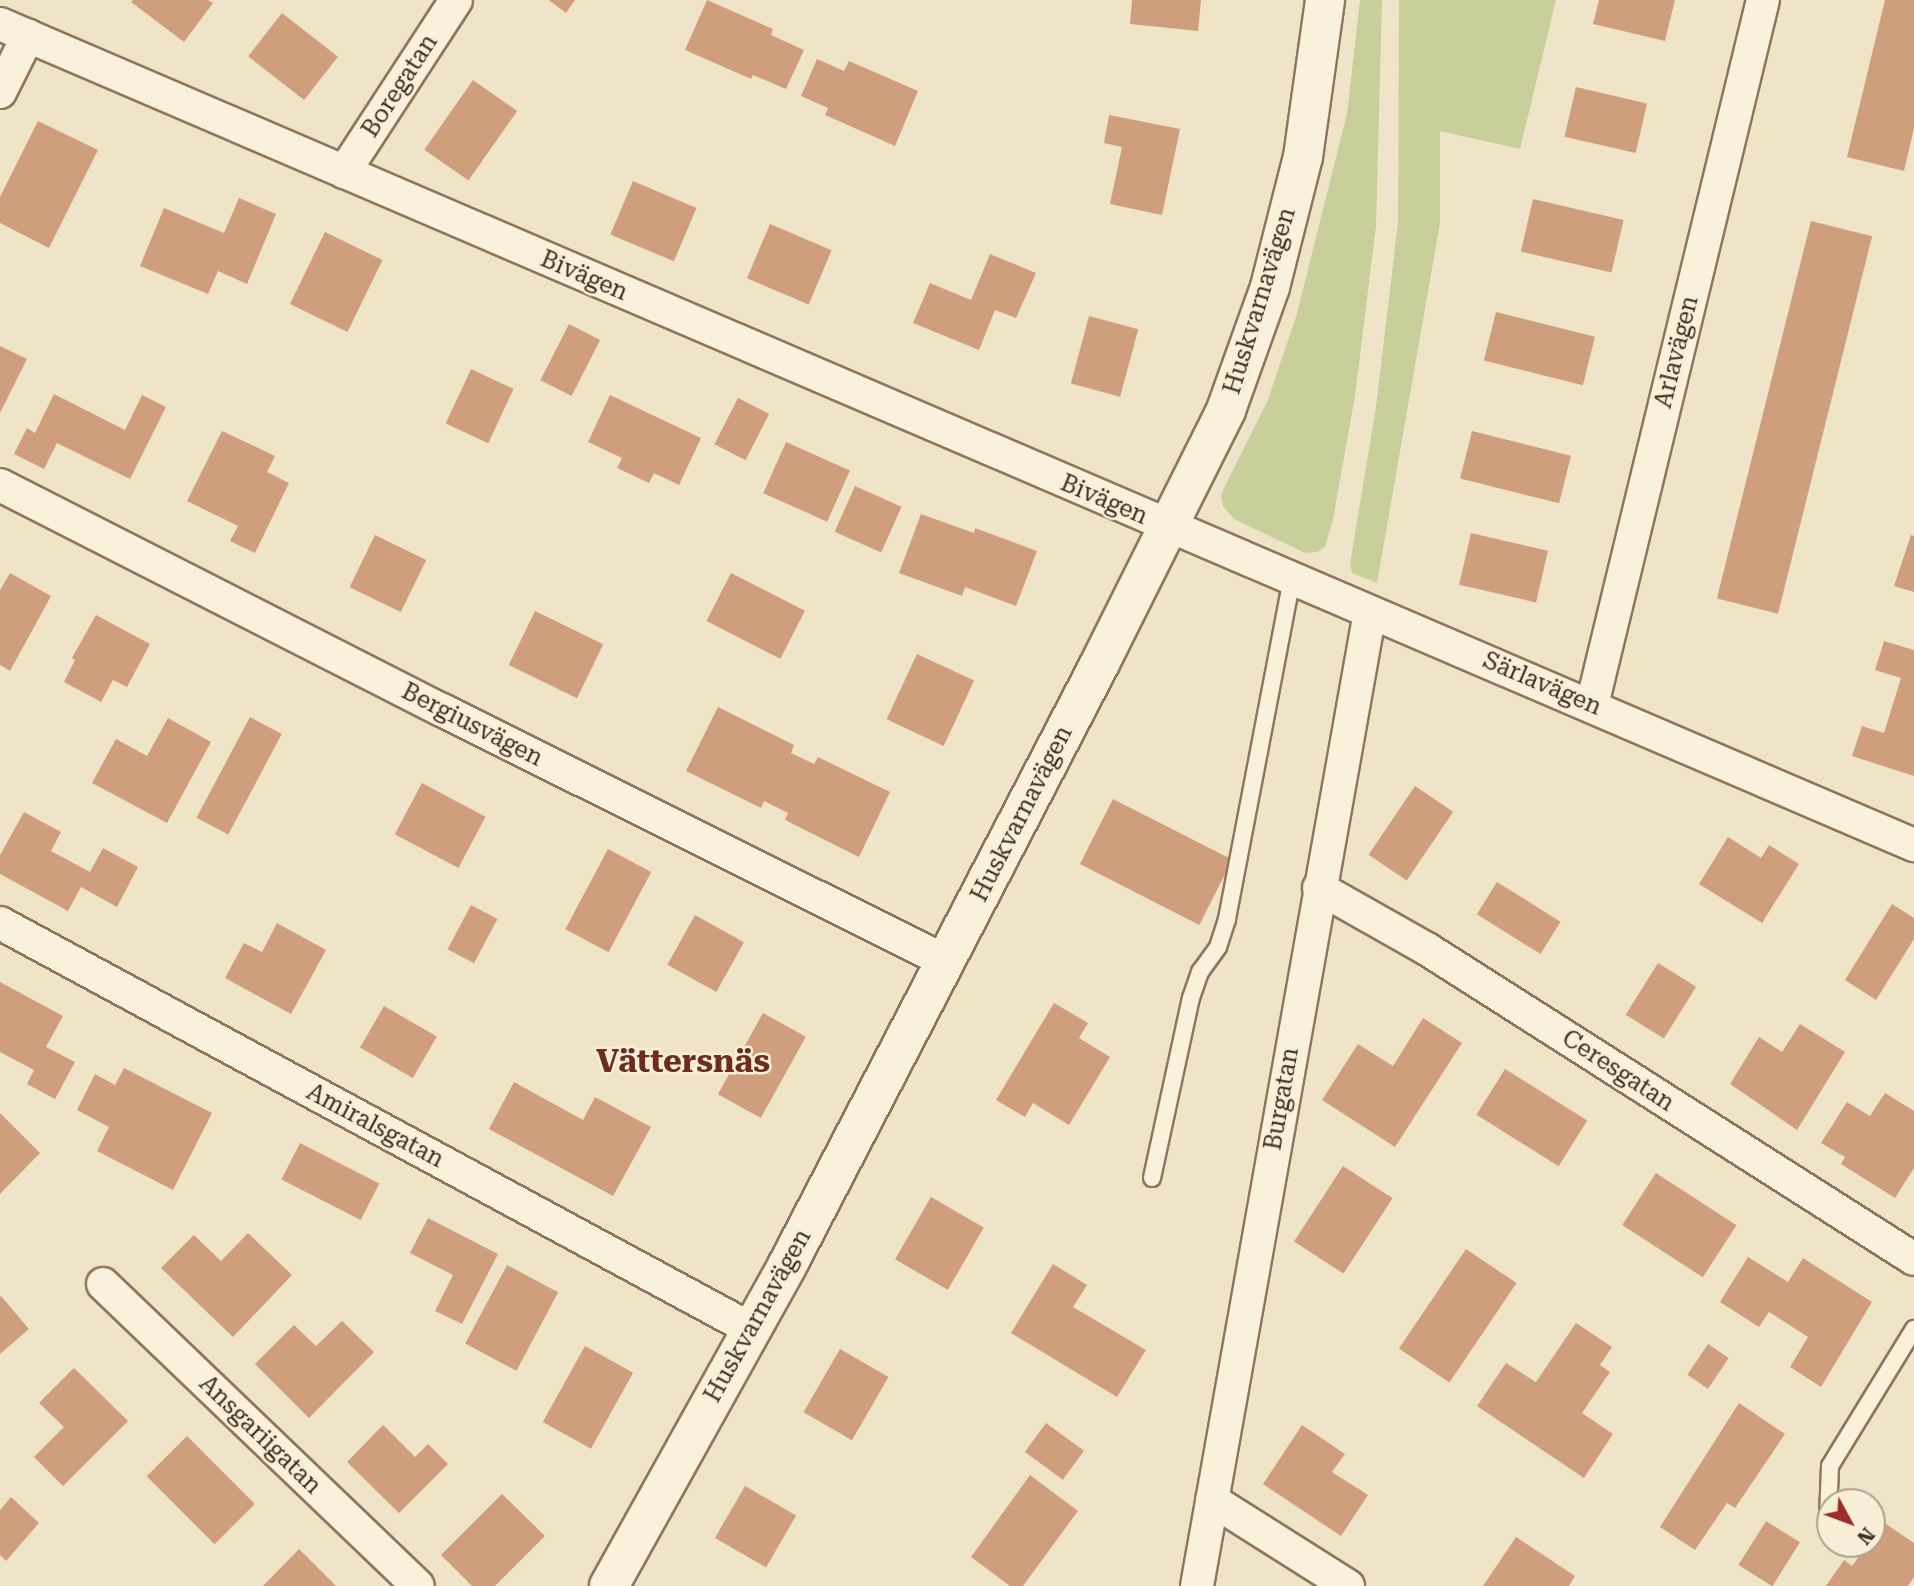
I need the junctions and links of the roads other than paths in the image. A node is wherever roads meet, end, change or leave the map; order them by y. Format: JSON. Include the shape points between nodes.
{"nodes":[{"id":1,"x":456,"y":0,"type":"edge"},
{"id":2,"x":1325,"y":0,"type":"edge"},
{"id":3,"x":1763,"y":0,"type":"edge"},
{"id":4,"x":14,"y":30,"type":"edge"},
{"id":5,"x":0,"y":92,"type":"edge"},
{"id":6,"x":344,"y":172,"type":"junction"},
{"id":7,"x":0,"y":485,"type":"edge"},
{"id":8,"x":1167,"y":527,"type":"junction"},
{"id":9,"x":1292,"y":579,"type":"junction"},
{"id":10,"x":1370,"y":612,"type":"junction"},
{"id":11,"x":1592,"y":705,"type":"junction"},
{"id":12,"x":1914,"y":845,"type":"edge"},
{"id":13,"x":1319,"y":888,"type":"junction"},
{"id":14,"x":0,"y":923,"type":"edge"},
{"id":15,"x":945,"y":961,"type":"junction"},
{"id":16,"x":1152,"y":1178,"type":"dead end"},
{"id":17,"x":1914,"y":1259,"type":"edge"},
{"id":18,"x":103,"y":1284,"type":"dead end"},
{"id":19,"x":751,"y":1329,"type":"junction"},
{"id":20,"x":1914,"y":1329,"type":"edge"},
{"id":21,"x":1829,"y":1488,"type":"edge"},
{"id":22,"x":1212,"y":1500,"type":"junction"},
{"id":23,"x":418,"y":1586,"type":"edge"},
{"id":24,"x":609,"y":1586,"type":"edge"},
{"id":25,"x":1197,"y":1586,"type":"edge"},
{"id":26,"x":1348,"y":1586,"type":"edge"}],
"edges":[{"from":1,"to":6,"type":"street","name":"Boregatan"},
{"from":2,"to":8,"type":"street","name":"Huskvarnavägen","via":[[1303,157],[1270,287],[1226,410]]},
{"from":3,"to":11,"type":"street","name":"Arlavägen"},
{"from":4,"to":5,"type":"street"},
{"from":4,"to":6,"type":"street","name":"Bivägen"},
{"from":6,"to":8,"type":"street","name":"Bivägen"},
{"from":7,"to":15,"type":"street","name":"Bergiusvägen"},
{"from":8,"to":9,"type":"street","name":"Särlavägen"},
{"from":8,"to":15,"type":"street","name":"Huskvarnavägen"},
{"from":9,"to":10,"type":"street","name":"Särlavägen"},
{"from":9,"to":16,"type":"lane","via":[[1227,919],[1219,947],[1200,972],[1191,998]]},
{"from":10,"to":11,"type":"street","name":"Särlavägen"},
{"from":10,"to":13,"type":"street","name":"Burgatan"},
{"from":11,"to":12,"type":"street","name":"Särlavägen"},
{"from":13,"to":17,"type":"street","name":"Ceresgatan","via":[[1427,949]]},
{"from":13,"to":22,"type":"street","name":"Burgatan"},
{"from":14,"to":19,"type":"street","name":"Amiralsgatan"},
{"from":15,"to":19,"type":"street","name":"Huskvarnavägen"},
{"from":18,"to":23,"type":"street","name":"Ansgariigatan"},
{"from":19,"to":24,"type":"street","name":"Huskvarnavägen"},
{"from":20,"to":21,"type":"lane","via":[[1830,1466]]},
{"from":22,"to":25,"type":"street","name":"Burgatan"},
{"from":22,"to":26,"type":"street"}]}
